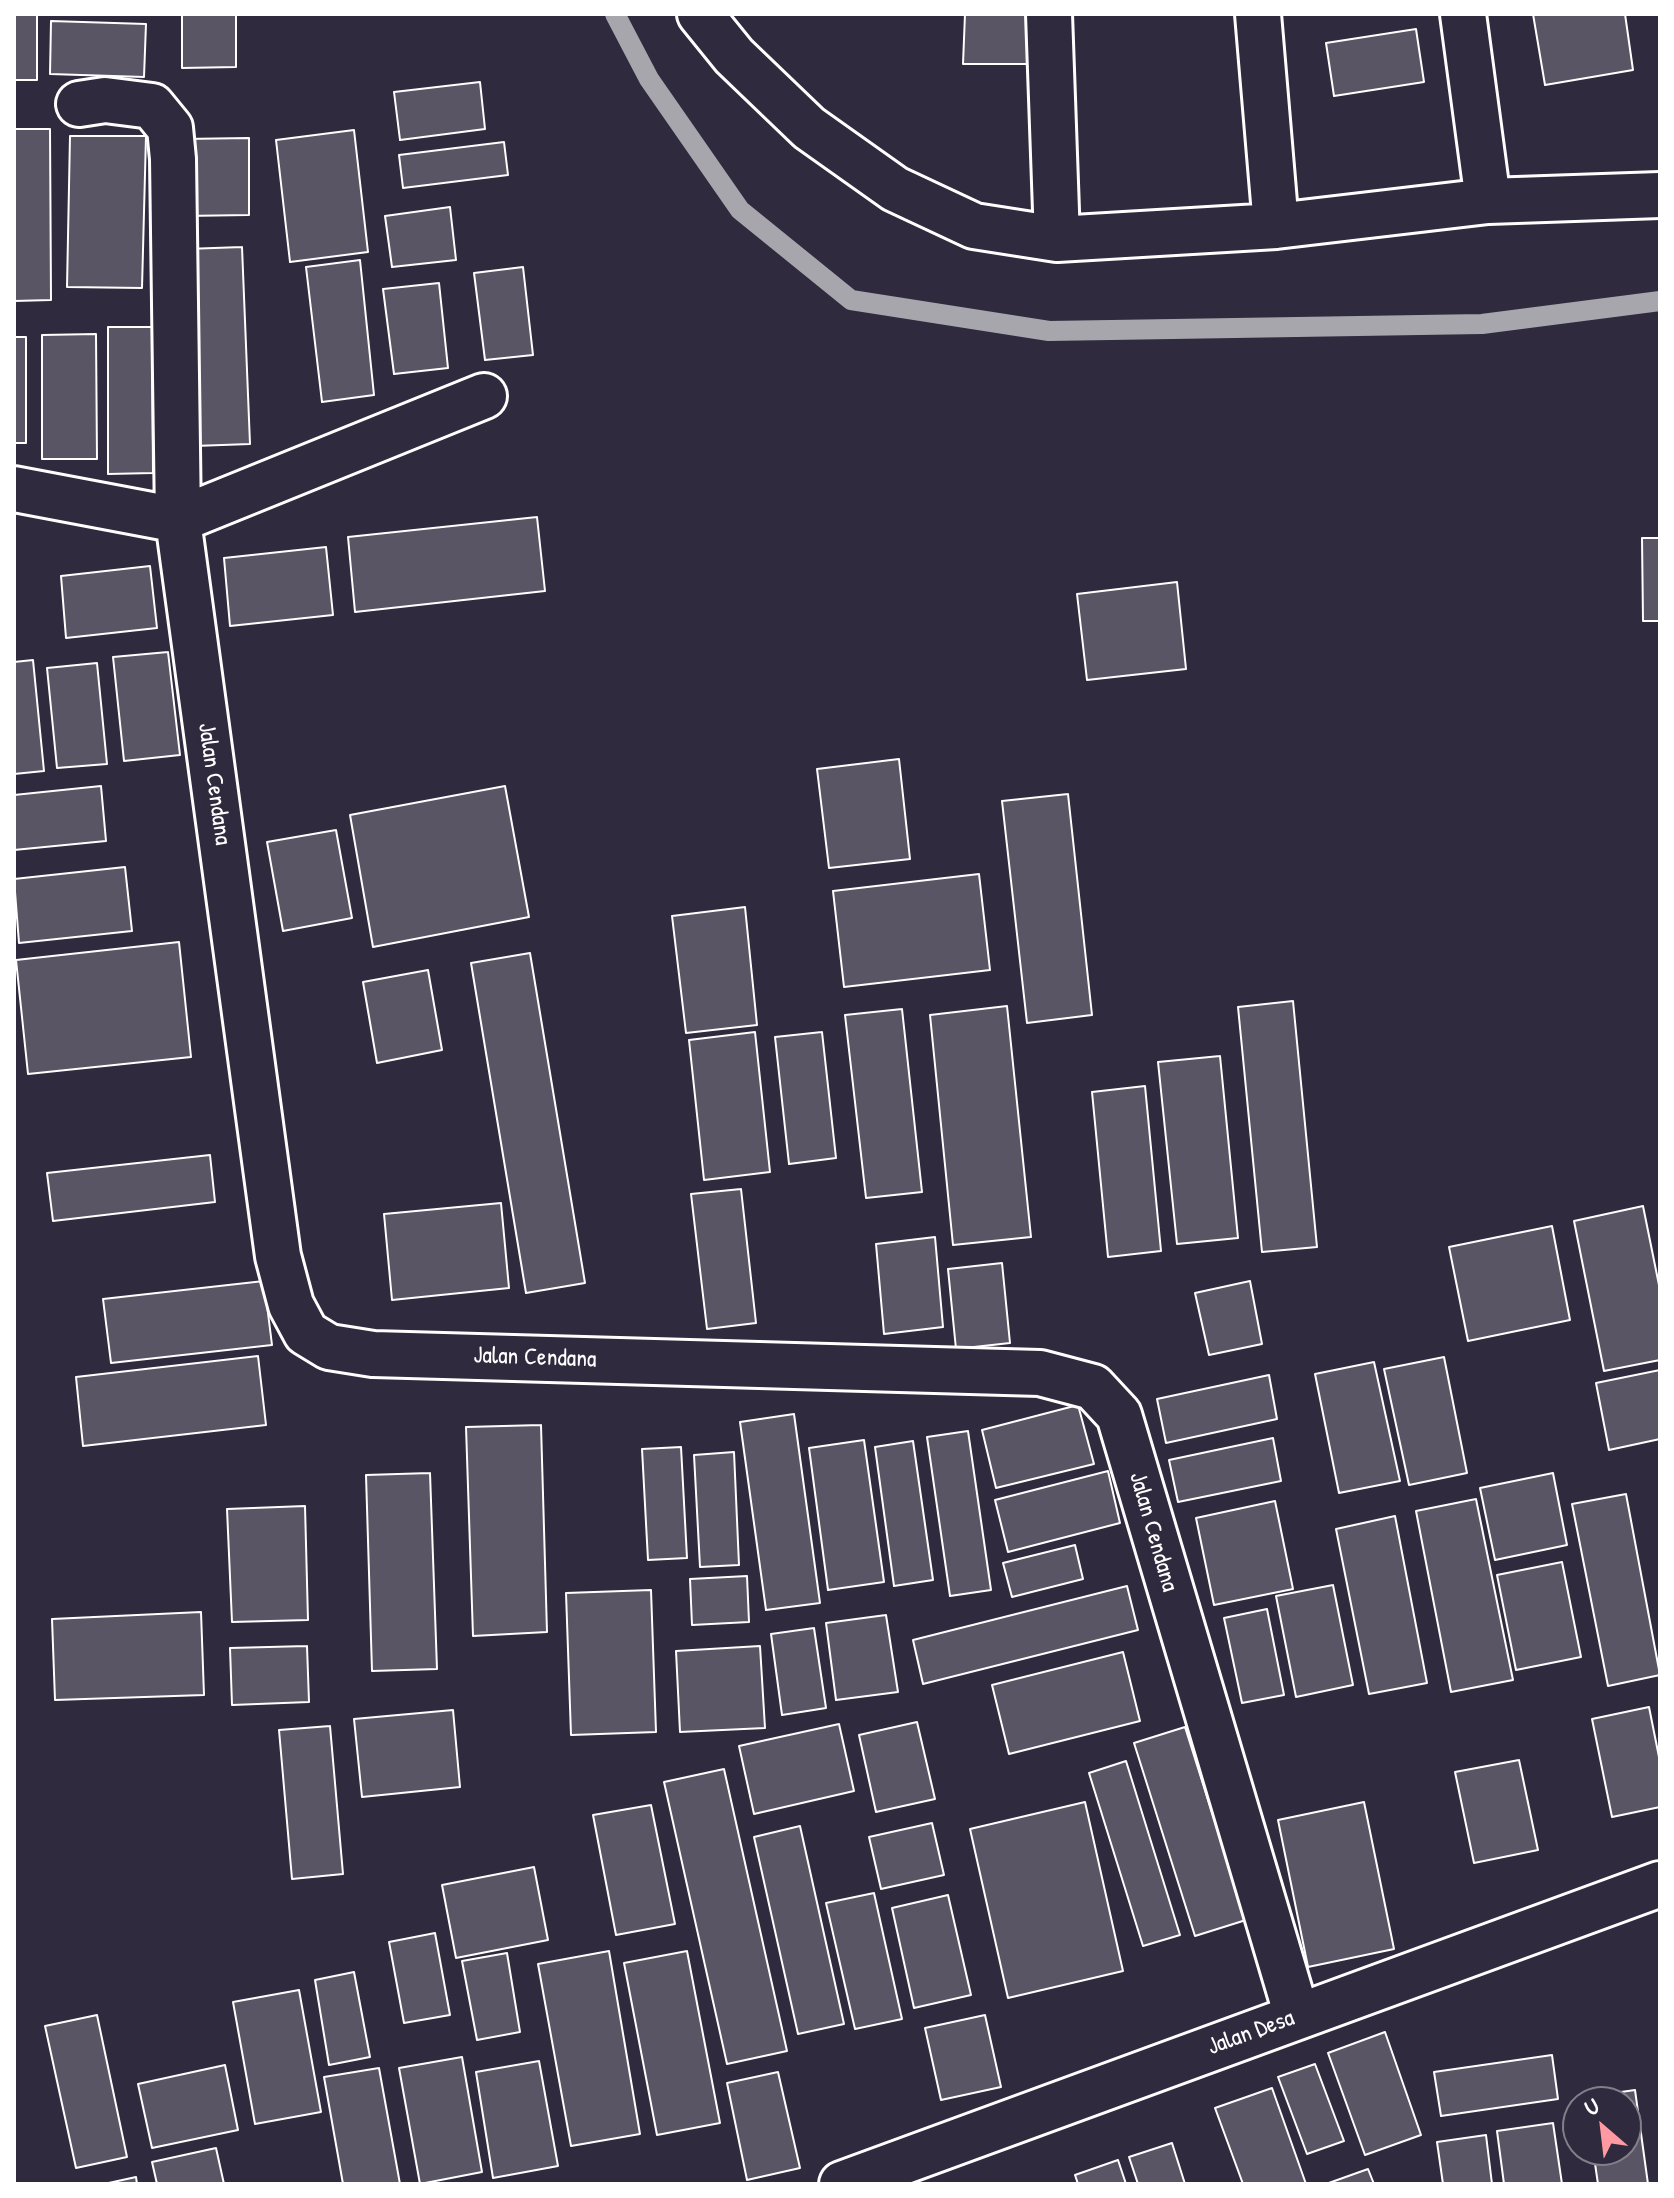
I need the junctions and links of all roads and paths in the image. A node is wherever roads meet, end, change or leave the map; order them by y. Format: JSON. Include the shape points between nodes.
{"nodes":[{"id":1,"x":700,"y":14,"type":"edge"},
{"id":2,"x":1049,"y":14,"type":"edge"},
{"id":3,"x":1258,"y":14,"type":"edge"},
{"id":4,"x":1463,"y":14,"type":"edge"},
{"id":5,"x":79,"y":104,"type":"dead end"},
{"id":6,"x":1660,"y":195,"type":"edge"},
{"id":7,"x":1488,"y":201,"type":"junction"},
{"id":8,"x":1276,"y":226,"type":"junction"},
{"id":9,"x":1057,"y":239,"type":"junction"},
{"id":10,"x":484,"y":396,"type":"dead end"},
{"id":11,"x":14,"y":489,"type":"edge"},
{"id":12,"x":178,"y":520,"type":"junction"},
{"id":13,"x":1660,"y":1884,"type":"edge"},
{"id":14,"x":1297,"y":2016,"type":"junction"},
{"id":15,"x":842,"y":2184,"type":"edge"}],
"edges":[{"from":1,"to":9,"type":"street","via":[[734,56],[809,128],[895,189],[974,226]]},
{"from":2,"to":9,"type":"street"},
{"from":3,"to":8,"type":"street"},
{"from":4,"to":7,"type":"street"},
{"from":5,"to":12,"type":"street","name":"Jalan Cendana","via":[[105,100],[152,106],[170,128]]},
{"from":6,"to":7,"type":"street"},
{"from":7,"to":8,"type":"street"},
{"from":8,"to":9,"type":"street"},
{"from":10,"to":12,"type":"street"},
{"from":11,"to":12,"type":"street"},
{"from":12,"to":14,"type":"street","name":"Jalan Cendana","via":[[278,1256],[291,1305],[306,1333],[329,1347],[373,1354],[1040,1373],[1093,1387],[1119,1415]]},
{"from":13,"to":14,"type":"street","name":"Jalan Desa"},
{"from":14,"to":15,"type":"street","name":"Jalan Desa"}]}
